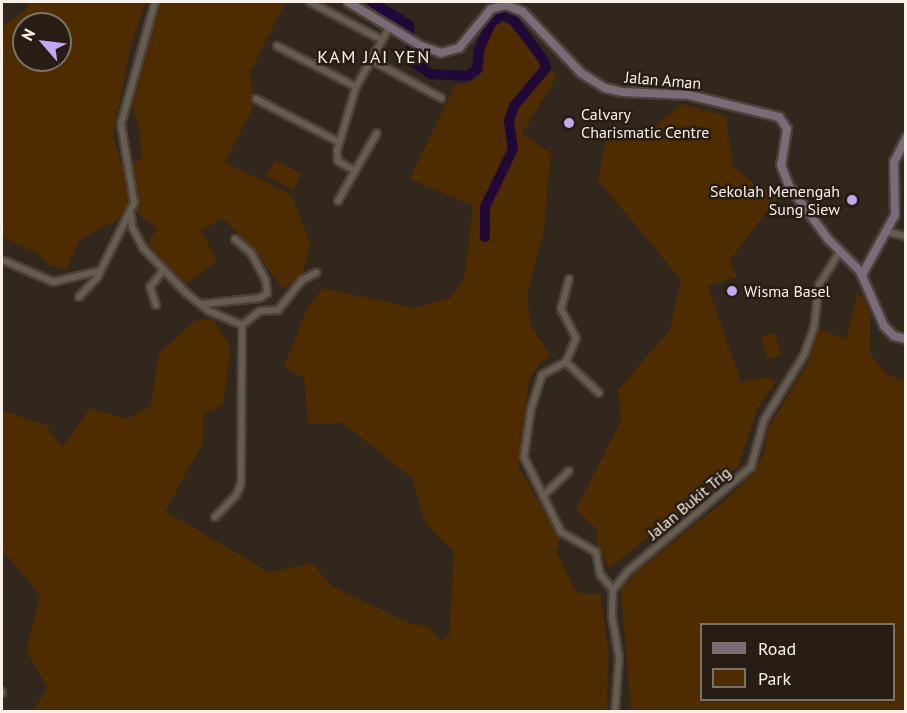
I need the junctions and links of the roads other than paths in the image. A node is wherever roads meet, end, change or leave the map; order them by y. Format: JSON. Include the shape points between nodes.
{"nodes":[{"id":1,"x":155,"y":2,"type":"edge"},
{"id":2,"x":310,"y":2,"type":"edge"},
{"id":3,"x":348,"y":2,"type":"edge"},
{"id":4,"x":389,"y":27,"type":"junction"},
{"id":5,"x":382,"y":40,"type":"junction"},
{"id":6,"x":277,"y":46,"type":"dead end"},
{"id":7,"x":371,"y":60,"type":"junction"},
{"id":8,"x":356,"y":87,"type":"junction"},
{"id":9,"x":441,"y":98,"type":"dead end"},
{"id":10,"x":256,"y":99,"type":"dead end"},
{"id":11,"x":377,"y":133,"type":"dead end"},
{"id":12,"x":906,"y":138,"type":"edge"},
{"id":13,"x":339,"y":141,"type":"junction"},
{"id":14,"x":355,"y":171,"type":"junction"},
{"id":15,"x":338,"y":201,"type":"dead end"},
{"id":16,"x":131,"y":216,"type":"junction"},
{"id":17,"x":888,"y":232,"type":"junction"},
{"id":18,"x":906,"y":236,"type":"edge"},
{"id":19,"x":235,"y":238,"type":"dead end"},
{"id":20,"x":840,"y":252,"type":"junction"},
{"id":21,"x":5,"y":261,"type":"dead end"},
{"id":22,"x":164,"y":270,"type":"junction"},
{"id":23,"x":99,"y":271,"type":"junction"},
{"id":24,"x":316,"y":273,"type":"dead end"},
{"id":25,"x":862,"y":275,"type":"junction"},
{"id":26,"x":568,"y":279,"type":"dead end"},
{"id":27,"x":79,"y":297,"type":"dead end"},
{"id":28,"x":202,"y":304,"type":"junction"},
{"id":29,"x":156,"y":305,"type":"dead end"},
{"id":30,"x":242,"y":325,"type":"junction"},
{"id":31,"x":906,"y":339,"type":"edge"},
{"id":32,"x":566,"y":362,"type":"junction"},
{"id":33,"x":598,"y":393,"type":"dead end"},
{"id":34,"x":569,"y":471,"type":"dead end"},
{"id":35,"x":543,"y":496,"type":"junction"},
{"id":36,"x":215,"y":517,"type":"dead end"},
{"id":37,"x":614,"y":590,"type":"junction"},
{"id":38,"x":615,"y":711,"type":"edge"}],
"edges":[{"from":1,"to":16,"type":"street","via":[[121,124],[133,194]]},
{"from":2,"to":5,"type":"street"},
{"from":3,"to":4,"type":"street","name":"Jalan Aman"},
{"from":4,"to":5,"type":"street"},
{"from":4,"to":20,"type":"street","name":"Jalan Aman","via":[[433,52],[449,52],[459,48],[491,9],[506,6],[523,12],[581,73],[605,88],[622,93],[689,95],[779,117],[787,129],[783,174],[800,204]]},
{"from":5,"to":7,"type":"street"},
{"from":6,"to":8,"type":"street"},
{"from":7,"to":8,"type":"street"},
{"from":7,"to":9,"type":"street"},
{"from":8,"to":13,"type":"street"},
{"from":10,"to":13,"type":"street"},
{"from":11,"to":14,"type":"street"},
{"from":12,"to":17,"type":"street","via":[[894,162],[895,210]]},
{"from":13,"to":14,"type":"street","via":[[338,161]]},
{"from":14,"to":15,"type":"street"},
{"from":16,"to":22,"type":"street","via":[[143,248]]},
{"from":16,"to":23,"type":"street"},
{"from":17,"to":18,"type":"street"},
{"from":17,"to":25,"type":"street"},
{"from":19,"to":28,"type":"street","via":[[251,253],[266,281],[267,293],[260,298]]},
{"from":20,"to":25,"type":"street","name":"Jalan Aman"},
{"from":20,"to":37,"type":"street","name":"Jalan Bukit Trig","via":[[819,285],[814,327],[804,355],[764,420],[751,467],[628,571]]},
{"from":21,"to":23,"type":"street","via":[[52,282]]},
{"from":22,"to":28,"type":"street"},
{"from":22,"to":29,"type":"street","via":[[150,287]]},
{"from":23,"to":27,"type":"street"},
{"from":24,"to":30,"type":"street","via":[[302,280],[278,310],[260,311]]},
{"from":25,"to":31,"type":"street","via":[[884,326],[894,336]]},
{"from":26,"to":32,"type":"street","via":[[561,309],[576,338]]},
{"from":28,"to":30,"type":"street"},
{"from":30,"to":36,"type":"street","via":[[241,484]]},
{"from":32,"to":33,"type":"street"},
{"from":32,"to":35,"type":"street","via":[[542,375],[531,409],[525,463]]},
{"from":34,"to":35,"type":"street"},
{"from":35,"to":37,"type":"street","via":[[561,532],[596,552],[600,574]]},
{"from":37,"to":38,"type":"street","via":[[612,616],[619,657]]}]}
